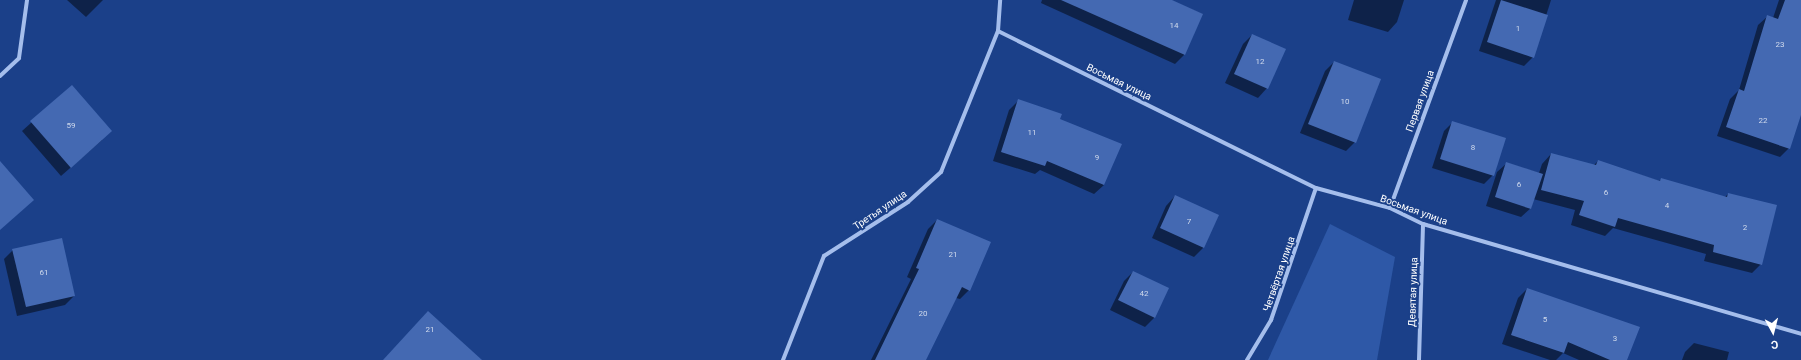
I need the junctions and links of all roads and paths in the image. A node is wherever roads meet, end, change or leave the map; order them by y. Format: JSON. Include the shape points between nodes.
{"nodes":[{"id":1,"x":27,"y":0,"type":"edge"},
{"id":2,"x":1000,"y":0,"type":"edge"},
{"id":3,"x":1466,"y":0,"type":"edge"},
{"id":4,"x":998,"y":31,"type":"junction"},
{"id":5,"x":0,"y":76,"type":"edge"},
{"id":6,"x":1316,"y":188,"type":"junction"},
{"id":7,"x":1390,"y":208,"type":"junction"},
{"id":8,"x":1423,"y":224,"type":"junction"},
{"id":9,"x":1801,"y":334,"type":"edge"},
{"id":10,"x":783,"y":360,"type":"edge"},
{"id":11,"x":1247,"y":360,"type":"edge"},
{"id":12,"x":1419,"y":360,"type":"edge"}],
"edges":[{"from":1,"to":5,"type":"street","via":[[19,58]]},
{"from":2,"to":4,"type":"street","name":"Третья улица"},
{"from":3,"to":7,"type":"street","name":"Первая улица"},
{"from":4,"to":6,"type":"street","name":"Восьмая улица"},
{"from":4,"to":10,"type":"street","name":"Третья улица","via":[[940,172],[908,202],[824,256]]},
{"from":6,"to":7,"type":"street","name":"Восьмая улица"},
{"from":6,"to":11,"type":"street","name":"Четвёртая улица","via":[[1272,320]]},
{"from":7,"to":8,"type":"street","name":"Восьмая улица"},
{"from":8,"to":9,"type":"street","name":"Восьмая улица"},
{"from":8,"to":12,"type":"street","name":"Девятая улица"}]}
